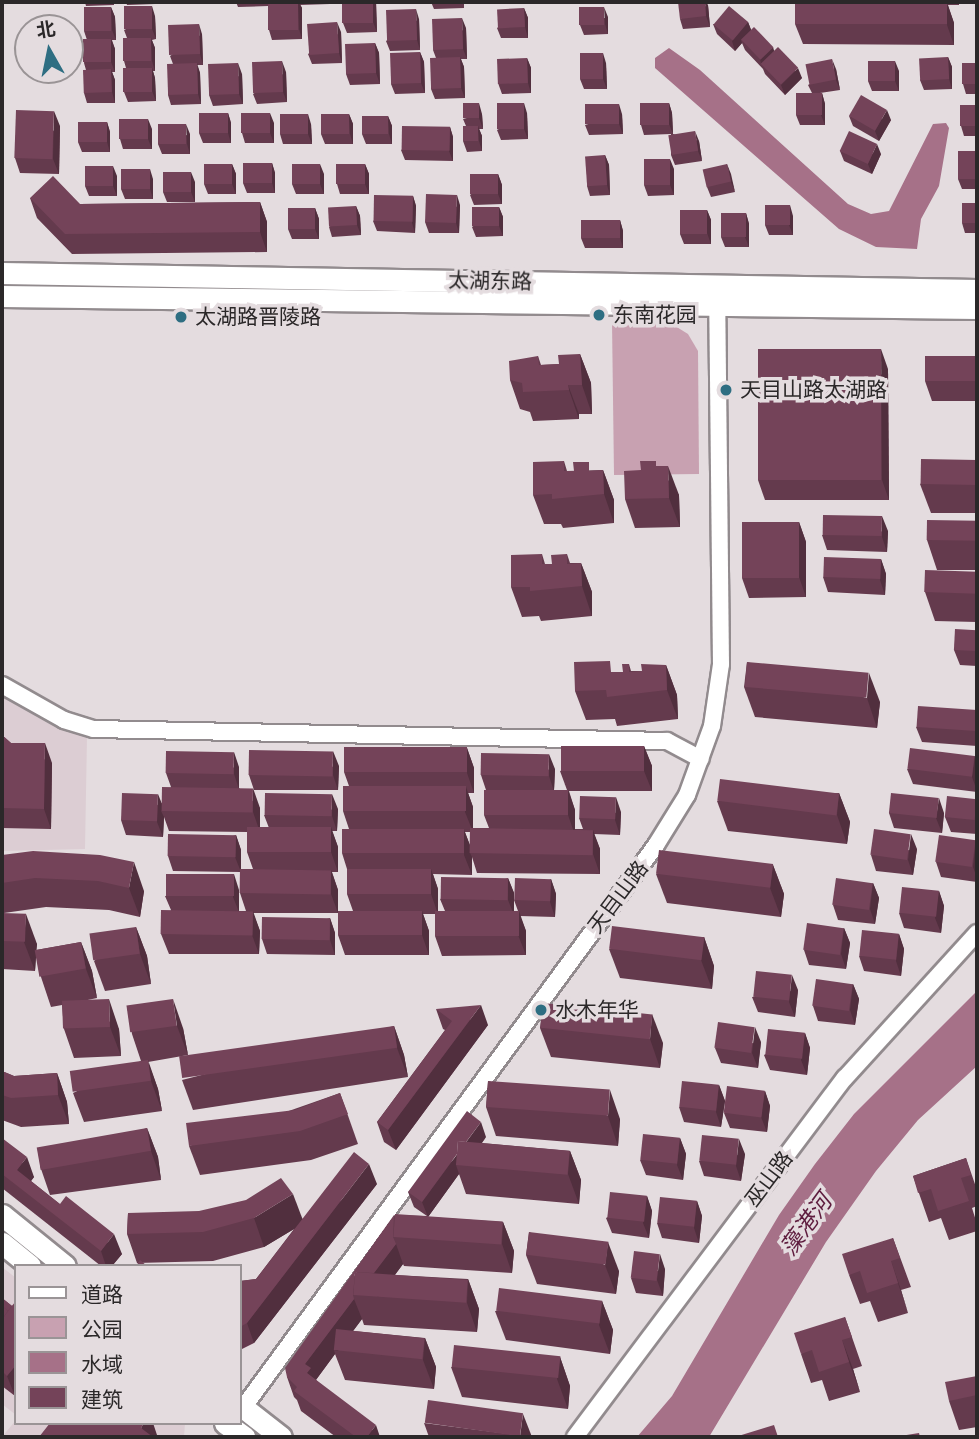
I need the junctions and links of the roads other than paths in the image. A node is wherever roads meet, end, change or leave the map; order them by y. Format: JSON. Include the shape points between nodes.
{"nodes":[{"id":1,"x":2,"y":274,"type":"edge"},
{"id":2,"x":717,"y":284,"type":"junction"},
{"id":3,"x":977,"y":290,"type":"edge"},
{"id":4,"x":2,"y":296,"type":"edge"},
{"id":5,"x":717,"y":308,"type":"junction"},
{"id":6,"x":977,"y":308,"type":"edge"},
{"id":7,"x":2,"y":685,"type":"edge"},
{"id":8,"x":701,"y":759,"type":"junction"},
{"id":9,"x":977,"y":933,"type":"edge"},
{"id":10,"x":2,"y":1215,"type":"edge"},
{"id":11,"x":2,"y":1243,"type":"edge"},
{"id":12,"x":28,"y":1264,"type":"edge"},
{"id":13,"x":63,"y":1264,"type":"edge"},
{"id":14,"x":242,"y":1411,"type":"edge"},
{"id":15,"x":242,"y":1425,"type":"edge"},
{"id":16,"x":281,"y":1437,"type":"edge"},
{"id":17,"x":575,"y":1437,"type":"edge"}],
"edges":[{"from":1,"to":2,"type":"main road","name":"太湖东路"},
{"from":2,"to":3,"type":"main road","name":"太湖东路"},
{"from":2,"to":5,"type":"street","name":"天目山路"},
{"from":4,"to":5,"type":"main road","name":"太湖东路"},
{"from":5,"to":6,"type":"main road","name":"太湖东路"},
{"from":5,"to":8,"type":"street","name":"天目山路","via":[[721,664],[712,726]]},
{"from":7,"to":8,"type":"street","via":[[64,720],[94,729],[667,741]]},
{"from":8,"to":14,"type":"street","name":"天目山路","via":[[687,795],[656,845],[413,1170]]},
{"from":9,"to":17,"type":"street","name":"巫山路","via":[[845,1078]]},
{"from":10,"to":13,"type":"main road"},
{"from":11,"to":12,"type":"main road"},
{"from":15,"to":16,"type":"main road"}]}
